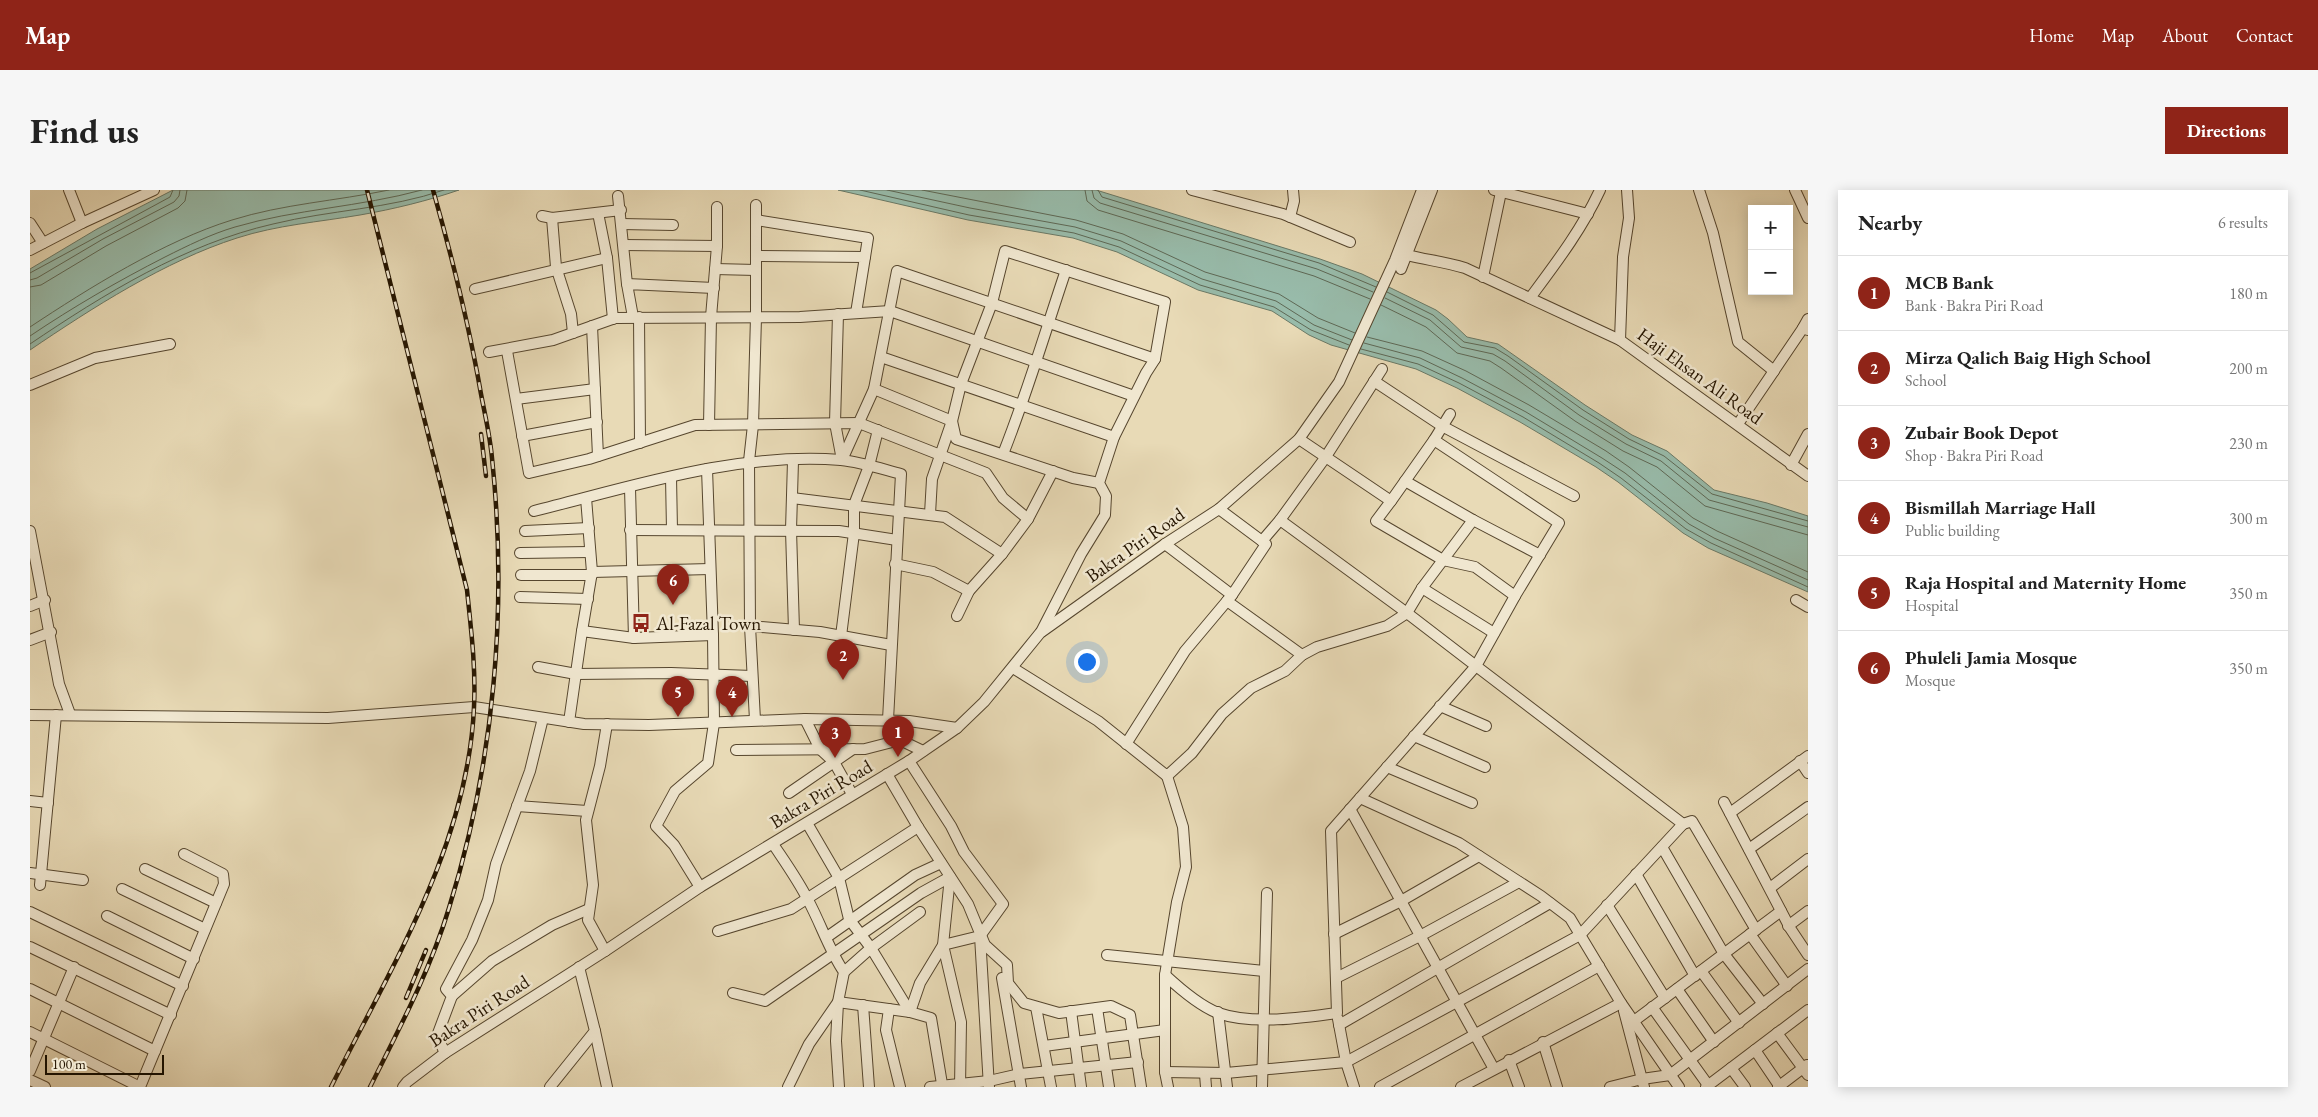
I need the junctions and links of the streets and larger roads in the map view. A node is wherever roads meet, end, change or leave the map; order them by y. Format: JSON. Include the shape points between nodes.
{"nodes":[{"id":1,"x":70,"y":190,"type":"edge"},
{"id":2,"x":154,"y":190,"type":"edge"},
{"id":3,"x":1192,"y":190,"type":"edge"},
{"id":4,"x":1293,"y":190,"type":"edge"},
{"id":5,"x":1422,"y":190,"type":"edge"},
{"id":6,"x":1432,"y":190,"type":"edge"},
{"id":7,"x":1600,"y":190,"type":"edge"},
{"id":8,"x":1627,"y":190,"type":"edge"},
{"id":9,"x":1699,"y":190,"type":"edge"},
{"id":10,"x":1795,"y":190,"type":"edge"},
{"id":11,"x":1498,"y":191,"type":"edge"},
{"id":12,"x":1521,"y":194,"type":"edge"},
{"id":13,"x":618,"y":196,"type":"dead end"},
{"id":14,"x":756,"y":205,"type":"dead end"},
{"id":15,"x":717,"y":207,"type":"dead end"},
{"id":16,"x":621,"y":210,"type":"junction"},
{"id":17,"x":598,"y":213,"type":"junction"},
{"id":18,"x":1588,"y":214,"type":"junction"},
{"id":19,"x":1290,"y":217,"type":"junction"},
{"id":20,"x":1808,"y":218,"type":"edge"},
{"id":21,"x":756,"y":220,"type":"junction"},
{"id":22,"x":30,"y":223,"type":"edge"},
{"id":23,"x":82,"y":223,"type":"junction"},
{"id":24,"x":622,"y":224,"type":"junction"},
{"id":25,"x":673,"y":225,"type":"dead end"},
{"id":26,"x":1350,"y":242,"type":"dead end"},
{"id":27,"x":43,"y":243,"type":"junction"},
{"id":28,"x":624,"y":244,"type":"junction"},
{"id":29,"x":717,"y":246,"type":"junction"},
{"id":30,"x":30,"y":250,"type":"edge"},
{"id":31,"x":1407,"y":255,"type":"junction"},
{"id":32,"x":756,"y":256,"type":"junction"},
{"id":33,"x":607,"y":258,"type":"junction"},
{"id":34,"x":865,"y":258,"type":"junction"},
{"id":35,"x":715,"y":269,"type":"junction"},
{"id":36,"x":557,"y":270,"type":"junction"},
{"id":37,"x":756,"y":270,"type":"junction"},
{"id":38,"x":1066,"y":270,"type":"junction"},
{"id":39,"x":1401,"y":270,"type":"dead end"},
{"id":40,"x":1483,"y":277,"type":"junction"},
{"id":41,"x":627,"y":284,"type":"junction"},
{"id":42,"x":476,"y":288,"type":"dead end"},
{"id":43,"x":714,"y":288,"type":"junction"},
{"id":44,"x":1530,"y":298,"type":"junction"},
{"id":45,"x":992,"y":303,"type":"junction"},
{"id":46,"x":890,"y":311,"type":"junction"},
{"id":47,"x":856,"y":313,"type":"junction"},
{"id":48,"x":838,"y":314,"type":"junction"},
{"id":49,"x":636,"y":317,"type":"junction"},
{"id":50,"x":711,"y":317,"type":"junction"},
{"id":51,"x":756,"y":317,"type":"junction"},
{"id":52,"x":613,"y":319,"type":"junction"},
{"id":53,"x":1048,"y":322,"type":"junction"},
{"id":54,"x":1806,"y":325,"type":"edge"},
{"id":55,"x":592,"y":326,"type":"junction"},
{"id":56,"x":572,"y":333,"type":"junction"},
{"id":57,"x":1620,"y":340,"type":"junction"},
{"id":58,"x":978,"y":342,"type":"junction"},
{"id":59,"x":170,"y":344,"type":"dead end"},
{"id":60,"x":507,"y":350,"type":"junction"},
{"id":61,"x":490,"y":352,"type":"dead end"},
{"id":62,"x":880,"y":357,"type":"junction"},
{"id":63,"x":1155,"y":359,"type":"junction"},
{"id":64,"x":1034,"y":362,"type":"junction"},
{"id":65,"x":1382,"y":369,"type":"dead end"},
{"id":66,"x":1774,"y":371,"type":"junction"},
{"id":67,"x":1374,"y":381,"type":"junction"},
{"id":68,"x":961,"y":384,"type":"junction"},
{"id":69,"x":30,"y":386,"type":"edge"},
{"id":70,"x":595,"y":389,"type":"junction"},
{"id":71,"x":874,"y":389,"type":"junction"},
{"id":72,"x":1134,"y":396,"type":"junction"},
{"id":73,"x":516,"y":399,"type":"junction"},
{"id":74,"x":1022,"y":406,"type":"junction"},
{"id":75,"x":1450,"y":414,"type":"dead end"},
{"id":76,"x":952,"y":421,"type":"junction"},
{"id":77,"x":596,"y":422,"type":"junction"},
{"id":78,"x":859,"y":422,"type":"junction"},
{"id":79,"x":835,"y":423,"type":"junction"},
{"id":80,"x":752,"y":424,"type":"junction"},
{"id":81,"x":1738,"y":424,"type":"junction"},
{"id":82,"x":709,"y":425,"type":"junction"},
{"id":83,"x":1442,"y":426,"type":"junction"},
{"id":84,"x":878,"y":430,"type":"junction"},
{"id":85,"x":1808,"y":434,"type":"edge"},
{"id":86,"x":522,"y":436,"type":"junction"},
{"id":87,"x":1114,"y":437,"type":"junction"},
{"id":88,"x":1299,"y":439,"type":"junction"},
{"id":89,"x":1434,"y":440,"type":"junction"},
{"id":90,"x":640,"y":443,"type":"junction"},
{"id":91,"x":940,"y":454,"type":"junction"},
{"id":92,"x":1003,"y":454,"type":"junction"},
{"id":93,"x":598,"y":456,"type":"junction"},
{"id":94,"x":1325,"y":458,"type":"junction"},
{"id":95,"x":842,"y":460,"type":"junction"},
{"id":96,"x":749,"y":461,"type":"junction"},
{"id":97,"x":793,"y":461,"type":"junction"},
{"id":98,"x":1792,"y":465,"type":"junction"},
{"id":99,"x":868,"y":466,"type":"junction"},
{"id":100,"x":706,"y":468,"type":"junction"},
{"id":101,"x":1053,"y":471,"type":"junction"},
{"id":102,"x":1808,"y":476,"type":"edge"},
{"id":103,"x":671,"y":477,"type":"junction"},
{"id":104,"x":1405,"y":481,"type":"junction"},
{"id":105,"x":1099,"y":483,"type":"junction"},
{"id":106,"x":630,"y":488,"type":"junction"},
{"id":107,"x":1574,"y":496,"type":"dead end"},
{"id":108,"x":586,"y":498,"type":"junction"},
{"id":109,"x":792,"y":498,"type":"junction"},
{"id":110,"x":1390,"y":501,"type":"junction"},
{"id":111,"x":854,"y":505,"type":"junction"},
{"id":112,"x":1219,"y":509,"type":"junction"},
{"id":113,"x":899,"y":510,"type":"junction"},
{"id":114,"x":534,"y":511,"type":"dead end"},
{"id":115,"x":930,"y":514,"type":"junction"},
{"id":116,"x":1028,"y":519,"type":"junction"},
{"id":117,"x":1280,"y":520,"type":"junction"},
{"id":118,"x":1473,"y":520,"type":"junction"},
{"id":119,"x":588,"y":528,"type":"junction"},
{"id":120,"x":630,"y":530,"type":"junction"},
{"id":121,"x":672,"y":530,"type":"junction"},
{"id":122,"x":709,"y":530,"type":"junction"},
{"id":123,"x":750,"y":530,"type":"junction"},
{"id":124,"x":792,"y":530,"type":"junction"},
{"id":125,"x":526,"y":531,"type":"dead end"},
{"id":126,"x":854,"y":533,"type":"junction"},
{"id":127,"x":30,"y":536,"type":"edge"},
{"id":128,"x":897,"y":540,"type":"junction"},
{"id":129,"x":1262,"y":541,"type":"junction"},
{"id":130,"x":1166,"y":544,"type":"junction"},
{"id":131,"x":590,"y":552,"type":"junction"},
{"id":132,"x":520,"y":553,"type":"dead end"},
{"id":133,"x":1002,"y":554,"type":"junction"},
{"id":134,"x":1540,"y":555,"type":"junction"},
{"id":135,"x":1443,"y":560,"type":"junction"},
{"id":136,"x":895,"y":564,"type":"junction"},
{"id":137,"x":710,"y":569,"type":"junction"},
{"id":138,"x":34,"y":570,"type":"edge"},
{"id":139,"x":631,"y":573,"type":"junction"},
{"id":140,"x":592,"y":574,"type":"junction"},
{"id":141,"x":522,"y":575,"type":"dead end"},
{"id":142,"x":1422,"y":588,"type":"junction"},
{"id":143,"x":969,"y":591,"type":"junction"},
{"id":144,"x":1515,"y":596,"type":"junction"},
{"id":145,"x":520,"y":597,"type":"dead end"},
{"id":146,"x":1230,"y":598,"type":"junction"},
{"id":147,"x":588,"y":599,"type":"junction"},
{"id":148,"x":45,"y":600,"type":"junction"},
{"id":149,"x":1796,"y":600,"type":"dead end"},
{"id":150,"x":30,"y":606,"type":"edge"},
{"id":151,"x":1808,"y":607,"type":"edge"},
{"id":152,"x":1407,"y":613,"type":"junction"},
{"id":153,"x":957,"y":616,"type":"dead end"},
{"id":154,"x":750,"y":626,"type":"junction"},
{"id":155,"x":794,"y":630,"type":"junction"},
{"id":156,"x":582,"y":631,"type":"junction"},
{"id":157,"x":50,"y":632,"type":"junction"},
{"id":158,"x":1040,"y":633,"type":"junction"},
{"id":159,"x":1494,"y":633,"type":"junction"},
{"id":160,"x":713,"y":634,"type":"junction"},
{"id":161,"x":841,"y":636,"type":"junction"},
{"id":162,"x":634,"y":638,"type":"junction"},
{"id":163,"x":30,"y":640,"type":"edge"},
{"id":164,"x":891,"y":645,"type":"junction"},
{"id":165,"x":1302,"y":655,"type":"junction"},
{"id":166,"x":538,"y":666,"type":"dead end"},
{"id":167,"x":1476,"y":666,"type":"junction"},
{"id":168,"x":1013,"y":668,"type":"junction"},
{"id":169,"x":576,"y":674,"type":"junction"},
{"id":170,"x":712,"y":675,"type":"junction"},
{"id":171,"x":752,"y":676,"type":"junction"},
{"id":172,"x":1440,"y":706,"type":"junction"},
{"id":173,"x":70,"y":714,"type":"junction"},
{"id":174,"x":30,"y":715,"type":"edge"},
{"id":175,"x":56,"y":715,"type":"junction"},
{"id":176,"x":543,"y":718,"type":"junction"},
{"id":177,"x":805,"y":719,"type":"junction"},
{"id":178,"x":754,"y":720,"type":"junction"},
{"id":179,"x":888,"y":720,"type":"junction"},
{"id":180,"x":569,"y":722,"type":"junction"},
{"id":181,"x":714,"y":723,"type":"junction"},
{"id":182,"x":607,"y":724,"type":"junction"},
{"id":183,"x":1486,"y":726,"type":"dead end"},
{"id":184,"x":957,"y":728,"type":"junction"},
{"id":185,"x":1414,"y":736,"type":"junction"},
{"id":186,"x":1126,"y":744,"type":"junction"},
{"id":187,"x":820,"y":749,"type":"junction"},
{"id":188,"x":854,"y":749,"type":"junction"},
{"id":189,"x":736,"y":750,"type":"dead end"},
{"id":190,"x":923,"y":751,"type":"junction"},
{"id":191,"x":1804,"y":759,"type":"edge"},
{"id":192,"x":834,"y":762,"type":"junction"},
{"id":193,"x":909,"y":762,"type":"junction"},
{"id":194,"x":1387,"y":767,"type":"junction"},
{"id":195,"x":1485,"y":767,"type":"dead end"},
{"id":196,"x":1808,"y":773,"type":"edge"},
{"id":197,"x":887,"y":774,"type":"junction"},
{"id":198,"x":1167,"y":776,"type":"junction"},
{"id":199,"x":789,"y":793,"type":"dead end"},
{"id":200,"x":852,"y":794,"type":"junction"},
{"id":201,"x":1360,"y":798,"type":"junction"},
{"id":202,"x":30,"y":801,"type":"edge"},
{"id":203,"x":1724,"y":802,"type":"dead end"},
{"id":204,"x":48,"y":803,"type":"junction"},
{"id":205,"x":1472,"y":803,"type":"dead end"},
{"id":206,"x":517,"y":806,"type":"junction"},
{"id":207,"x":1808,"y":807,"type":"edge"},
{"id":208,"x":1350,"y":809,"type":"junction"},
{"id":209,"x":587,"y":811,"type":"junction"},
{"id":210,"x":1730,"y":814,"type":"junction"},
{"id":211,"x":807,"y":822,"type":"junction"},
{"id":212,"x":1683,"y":824,"type":"junction"},
{"id":213,"x":918,"y":827,"type":"junction"},
{"id":214,"x":773,"y":844,"type":"junction"},
{"id":215,"x":1662,"y":847,"type":"junction"},
{"id":216,"x":1749,"y":849,"type":"junction"},
{"id":217,"x":184,"y":854,"type":"dead end"},
{"id":218,"x":1479,"y":856,"type":"junction"},
{"id":219,"x":1808,"y":860,"type":"edge"},
{"id":220,"x":941,"y":863,"type":"junction"},
{"id":221,"x":145,"y":869,"type":"dead end"},
{"id":222,"x":30,"y":873,"type":"edge"},
{"id":223,"x":41,"y":873,"type":"junction"},
{"id":224,"x":1636,"y":874,"type":"junction"},
{"id":225,"x":950,"y":877,"type":"junction"},
{"id":226,"x":839,"y":878,"type":"junction"},
{"id":227,"x":83,"y":880,"type":"dead end"},
{"id":228,"x":1519,"y":882,"type":"junction"},
{"id":229,"x":40,"y":885,"type":"dead end"},
{"id":230,"x":700,"y":887,"type":"junction"},
{"id":231,"x":1770,"y":888,"type":"junction"},
{"id":232,"x":122,"y":889,"type":"dead end"},
{"id":233,"x":1267,"y":893,"type":"dead end"},
{"id":234,"x":808,"y":898,"type":"junction"},
{"id":235,"x":1401,"y":901,"type":"junction"},
{"id":236,"x":216,"y":903,"type":"junction"},
{"id":237,"x":1550,"y":903,"type":"junction"},
{"id":238,"x":1607,"y":905,"type":"junction"},
{"id":239,"x":589,"y":909,"type":"junction"},
{"id":240,"x":1781,"y":911,"type":"junction"},
{"id":241,"x":1808,"y":911,"type":"edge"},
{"id":242,"x":30,"y":912,"type":"edge"},
{"id":243,"x":920,"y":912,"type":"dead end"},
{"id":244,"x":107,"y":916,"type":"dead end"},
{"id":245,"x":849,"y":919,"type":"junction"},
{"id":246,"x":1788,"y":926,"type":"junction"},
{"id":247,"x":205,"y":929,"type":"junction"},
{"id":248,"x":718,"y":931,"type":"dead end"},
{"id":249,"x":1753,"y":932,"type":"junction"},
{"id":250,"x":1334,"y":934,"type":"junction"},
{"id":251,"x":859,"y":935,"type":"junction"},
{"id":252,"x":1580,"y":935,"type":"junction"},
{"id":253,"x":980,"y":936,"type":"junction"},
{"id":254,"x":1420,"y":936,"type":"junction"},
{"id":255,"x":826,"y":937,"type":"junction"},
{"id":256,"x":943,"y":945,"type":"junction"},
{"id":257,"x":30,"y":947,"type":"edge"},
{"id":258,"x":871,"y":948,"type":"junction"},
{"id":259,"x":604,"y":951,"type":"junction"},
{"id":260,"x":832,"y":954,"type":"junction"},
{"id":261,"x":1724,"y":954,"type":"junction"},
{"id":262,"x":1107,"y":955,"type":"dead end"},
{"id":263,"x":1808,"y":956,"type":"edge"},
{"id":264,"x":998,"y":957,"type":"junction"},
{"id":265,"x":194,"y":959,"type":"junction"},
{"id":266,"x":1167,"y":961,"type":"junction"},
{"id":267,"x":1599,"y":966,"type":"junction"},
{"id":268,"x":74,"y":968,"type":"junction"},
{"id":269,"x":579,"y":968,"type":"junction"},
{"id":270,"x":1439,"y":969,"type":"junction"},
{"id":271,"x":1808,"y":969,"type":"edge"},
{"id":272,"x":1264,"y":971,"type":"junction"},
{"id":273,"x":844,"y":972,"type":"junction"},
{"id":274,"x":1698,"y":974,"type":"junction"},
{"id":275,"x":1165,"y":975,"type":"junction"},
{"id":276,"x":1336,"y":978,"type":"junction"},
{"id":277,"x":183,"y":986,"type":"junction"},
{"id":278,"x":1787,"y":986,"type":"junction"},
{"id":279,"x":30,"y":989,"type":"edge"},
{"id":280,"x":1677,"y":989,"type":"junction"},
{"id":281,"x":733,"y":993,"type":"dead end"},
{"id":282,"x":452,"y":996,"type":"junction"},
{"id":283,"x":1665,"y":998,"type":"junction"},
{"id":284,"x":838,"y":1002,"type":"junction"},
{"id":285,"x":1457,"y":1002,"type":"junction"},
{"id":286,"x":59,"y":1003,"type":"junction"},
{"id":287,"x":1621,"y":1003,"type":"junction"},
{"id":288,"x":1763,"y":1004,"type":"junction"},
{"id":289,"x":863,"y":1005,"type":"junction"},
{"id":290,"x":1036,"y":1006,"type":"junction"},
{"id":291,"x":1097,"y":1008,"type":"junction"},
{"id":292,"x":1652,"y":1008,"type":"junction"},
{"id":293,"x":889,"y":1009,"type":"junction"},
{"id":294,"x":1808,"y":1010,"type":"edge"},
{"id":295,"x":1071,"y":1011,"type":"junction"},
{"id":296,"x":910,"y":1012,"type":"junction"},
{"id":297,"x":1218,"y":1012,"type":"junction"},
{"id":298,"x":1337,"y":1013,"type":"junction"},
{"id":299,"x":171,"y":1015,"type":"junction"},
{"id":300,"x":1263,"y":1018,"type":"junction"},
{"id":301,"x":1634,"y":1021,"type":"junction"},
{"id":302,"x":1739,"y":1022,"type":"junction"},
{"id":303,"x":1339,"y":1025,"type":"junction"},
{"id":304,"x":595,"y":1030,"type":"junction"},
{"id":305,"x":1165,"y":1030,"type":"junction"},
{"id":306,"x":30,"y":1032,"type":"edge"},
{"id":307,"x":1134,"y":1033,"type":"junction"},
{"id":308,"x":1776,"y":1033,"type":"junction"},
{"id":309,"x":1475,"y":1034,"type":"junction"},
{"id":310,"x":1101,"y":1038,"type":"junction"},
{"id":311,"x":43,"y":1039,"type":"junction"},
{"id":312,"x":1074,"y":1042,"type":"junction"},
{"id":313,"x":1544,"y":1042,"type":"junction"},
{"id":314,"x":1714,"y":1042,"type":"junction"},
{"id":315,"x":1044,"y":1046,"type":"junction"},
{"id":316,"x":1755,"y":1050,"type":"junction"},
{"id":317,"x":155,"y":1051,"type":"junction"},
{"id":318,"x":445,"y":1053,"type":"junction"},
{"id":319,"x":1509,"y":1060,"type":"junction"},
{"id":320,"x":1690,"y":1060,"type":"junction"},
{"id":321,"x":1138,"y":1062,"type":"junction"},
{"id":322,"x":1346,"y":1062,"type":"junction"},
{"id":323,"x":1106,"y":1066,"type":"junction"},
{"id":324,"x":1494,"y":1068,"type":"junction"},
{"id":325,"x":1731,"y":1068,"type":"junction"},
{"id":326,"x":1078,"y":1069,"type":"junction"},
{"id":327,"x":1806,"y":1069,"type":"edge"},
{"id":328,"x":30,"y":1070,"type":"edge"},
{"id":329,"x":1262,"y":1070,"type":"junction"},
{"id":330,"x":1048,"y":1072,"type":"junction"},
{"id":331,"x":1165,"y":1072,"type":"junction"},
{"id":332,"x":1226,"y":1073,"type":"junction"},
{"id":333,"x":1020,"y":1074,"type":"junction"},
{"id":334,"x":1205,"y":1074,"type":"junction"},
{"id":335,"x":1670,"y":1075,"type":"junction"},
{"id":336,"x":30,"y":1080,"type":"edge"},
{"id":337,"x":1643,"y":1083,"type":"edge"},
{"id":338,"x":942,"y":1084,"type":"junction"},
{"id":339,"x":989,"y":1084,"type":"edge"},
{"id":340,"x":407,"y":1085,"type":"edge"},
{"id":341,"x":960,"y":1086,"type":"edge"},
{"id":342,"x":1707,"y":1086,"type":"edge"},
{"id":343,"x":45,"y":1087,"type":"edge"},
{"id":344,"x":140,"y":1087,"type":"edge"},
{"id":345,"x":550,"y":1087,"type":"edge"},
{"id":346,"x":607,"y":1087,"type":"edge"},
{"id":347,"x":788,"y":1087,"type":"edge"},
{"id":348,"x":839,"y":1087,"type":"edge"},
{"id":349,"x":869,"y":1087,"type":"edge"},
{"id":350,"x":900,"y":1087,"type":"edge"},
{"id":351,"x":930,"y":1087,"type":"edge"},
{"id":352,"x":1021,"y":1087,"type":"edge"},
{"id":353,"x":1051,"y":1087,"type":"edge"},
{"id":354,"x":1081,"y":1087,"type":"edge"},
{"id":355,"x":1109,"y":1087,"type":"edge"},
{"id":356,"x":1141,"y":1087,"type":"edge"},
{"id":357,"x":1168,"y":1087,"type":"edge"},
{"id":358,"x":1206,"y":1087,"type":"edge"},
{"id":359,"x":1227,"y":1087,"type":"edge"},
{"id":360,"x":1262,"y":1087,"type":"edge"},
{"id":361,"x":1354,"y":1087,"type":"edge"},
{"id":362,"x":1380,"y":1087,"type":"edge"},
{"id":363,"x":1461,"y":1087,"type":"edge"},
{"id":364,"x":1519,"y":1087,"type":"edge"},
{"id":365,"x":1558,"y":1087,"type":"edge"},
{"id":366,"x":1610,"y":1087,"type":"edge"},
{"id":367,"x":1679,"y":1087,"type":"edge"},
{"id":368,"x":1745,"y":1087,"type":"edge"},
{"id":369,"x":1779,"y":1087,"type":"edge"}],
"edges":[{"from":1,"to":23,"type":"street"},
{"from":2,"to":23,"type":"street"},
{"from":3,"to":19,"type":"street"},
{"from":4,"to":19,"type":"street"},
{"from":5,"to":88,"type":"street","name":"Bakra Piri Road","via":[[1349,362]]},
{"from":6,"to":31,"type":"street"},
{"from":7,"to":18,"type":"street"},
{"from":8,"to":57,"type":"street","name":"Haji Ehsan Ali Road","via":[[1629,218],[1623,257]]},
{"from":9,"to":66,"type":"street","via":[[1713,233],[1738,342]]},
{"from":10,"to":20,"type":"street"},
{"from":11,"to":12,"type":"street"},
{"from":11,"to":40,"type":"street"},
{"from":12,"to":18,"type":"street"},
{"from":13,"to":16,"type":"street"},
{"from":14,"to":21,"type":"street"},
{"from":15,"to":29,"type":"street"},
{"from":16,"to":17,"type":"street"},
{"from":16,"to":24,"type":"street"},
{"from":17,"to":33,"type":"street"},
{"from":17,"to":36,"type":"street","via":[[547,217]]},
{"from":18,"to":44,"type":"street"},
{"from":19,"to":26,"type":"street"},
{"from":21,"to":32,"type":"street"},
{"from":21,"to":34,"type":"street","via":[[868,238]]},
{"from":22,"to":27,"type":"street"},
{"from":23,"to":27,"type":"street"},
{"from":24,"to":25,"type":"street"},
{"from":24,"to":28,"type":"street"},
{"from":27,"to":30,"type":"street"},
{"from":28,"to":29,"type":"street"},
{"from":28,"to":41,"type":"street"},
{"from":29,"to":35,"type":"street"},
{"from":31,"to":39,"type":"street"},
{"from":31,"to":40,"type":"street","via":[[1440,260]]},
{"from":32,"to":34,"type":"street"},
{"from":32,"to":37,"type":"street"},
{"from":33,"to":36,"type":"street"},
{"from":33,"to":52,"type":"street"},
{"from":34,"to":47,"type":"street"},
{"from":35,"to":37,"type":"street"},
{"from":35,"to":43,"type":"street"},
{"from":36,"to":42,"type":"street"},
{"from":36,"to":56,"type":"street","via":[[571,314]]},
{"from":37,"to":51,"type":"street"},
{"from":38,"to":45,"type":"street","via":[[1005,251]]},
{"from":38,"to":53,"type":"street"},
{"from":38,"to":63,"type":"street","via":[[1165,302]]},
{"from":40,"to":44,"type":"street"},
{"from":41,"to":43,"type":"street"},
{"from":41,"to":49,"type":"street"},
{"from":43,"to":50,"type":"street"},
{"from":44,"to":57,"type":"street"},
{"from":45,"to":46,"type":"street","via":[[897,271]]},
{"from":45,"to":53,"type":"street"},
{"from":45,"to":58,"type":"street"},
{"from":46,"to":47,"type":"street"},
{"from":46,"to":58,"type":"street"},
{"from":46,"to":62,"type":"street"},
{"from":47,"to":48,"type":"street"},
{"from":48,"to":51,"type":"street"},
{"from":48,"to":79,"type":"street"},
{"from":49,"to":50,"type":"street"},
{"from":49,"to":52,"type":"street"},
{"from":49,"to":90,"type":"street"},
{"from":50,"to":51,"type":"street"},
{"from":50,"to":82,"type":"street"},
{"from":51,"to":80,"type":"street"},
{"from":52,"to":55,"type":"street"},
{"from":53,"to":63,"type":"street"},
{"from":53,"to":64,"type":"street"},
{"from":54,"to":66,"type":"street"},
{"from":55,"to":56,"type":"street"},
{"from":55,"to":70,"type":"street"},
{"from":56,"to":60,"type":"street"},
{"from":57,"to":81,"type":"street","name":"Haji Ehsan Ali Road"},
{"from":58,"to":64,"type":"street"},
{"from":58,"to":68,"type":"street"},
{"from":59,"to":69,"type":"street","via":[[96,358]]},
{"from":60,"to":61,"type":"street"},
{"from":60,"to":73,"type":"street"},
{"from":62,"to":68,"type":"street"},
{"from":62,"to":71,"type":"street"},
{"from":63,"to":72,"type":"street"},
{"from":64,"to":72,"type":"street"},
{"from":64,"to":74,"type":"street"},
{"from":65,"to":67,"type":"street"},
{"from":66,"to":81,"type":"street"},
{"from":67,"to":83,"type":"street"},
{"from":67,"to":94,"type":"street"},
{"from":68,"to":74,"type":"street"},
{"from":68,"to":76,"type":"street"},
{"from":70,"to":73,"type":"street"},
{"from":70,"to":77,"type":"street"},
{"from":71,"to":76,"type":"street"},
{"from":71,"to":78,"type":"street"},
{"from":72,"to":87,"type":"street"},
{"from":73,"to":86,"type":"street"},
{"from":74,"to":87,"type":"street"},
{"from":74,"to":92,"type":"street"},
{"from":75,"to":83,"type":"street"},
{"from":76,"to":91,"type":"street"},
{"from":76,"to":92,"type":"street","via":[[956,439]]},
{"from":77,"to":86,"type":"street"},
{"from":77,"to":93,"type":"street"},
{"from":78,"to":79,"type":"street"},
{"from":78,"to":84,"type":"street"},
{"from":78,"to":95,"type":"street"},
{"from":79,"to":80,"type":"street"},
{"from":79,"to":95,"type":"street"},
{"from":80,"to":82,"type":"street"},
{"from":80,"to":96,"type":"street"},
{"from":81,"to":98,"type":"street","name":"Haji Ehsan Ali Road"},
{"from":82,"to":90,"type":"street","via":[[695,425]]},
{"from":83,"to":89,"type":"street"},
{"from":83,"to":107,"type":"street"},
{"from":84,"to":91,"type":"street"},
{"from":84,"to":99,"type":"street"},
{"from":85,"to":98,"type":"street"},
{"from":86,"to":93,"type":"street","via":[[529,473]]},
{"from":87,"to":105,"type":"street"},
{"from":88,"to":94,"type":"street"},
{"from":88,"to":112,"type":"street","name":"Bakra Piri Road"},
{"from":89,"to":104,"type":"street"},
{"from":89,"to":134,"type":"street","via":[[1559,524]]},
{"from":90,"to":93,"type":"street"},
{"from":91,"to":115,"type":"street","via":[[932,479]]},
{"from":91,"to":116,"type":"street","via":[[986,472],[1003,498]]},
{"from":92,"to":101,"type":"street"},
{"from":94,"to":110,"type":"street"},
{"from":94,"to":117,"type":"street"},
{"from":95,"to":97,"type":"street"},
{"from":95,"to":99,"type":"street"},
{"from":96,"to":97,"type":"street"},
{"from":96,"to":100,"type":"street"},
{"from":96,"to":123,"type":"street"},
{"from":97,"to":109,"type":"street"},
{"from":98,"to":102,"type":"street","name":"Haji Ehsan Ali Road"},
{"from":99,"to":111,"type":"street"},
{"from":99,"to":113,"type":"street","via":[[901,474]]},
{"from":100,"to":103,"type":"street"},
{"from":100,"to":122,"type":"street"},
{"from":101,"to":105,"type":"street"},
{"from":101,"to":116,"type":"street"},
{"from":103,"to":106,"type":"street"},
{"from":103,"to":121,"type":"street"},
{"from":104,"to":110,"type":"street"},
{"from":104,"to":118,"type":"street"},
{"from":105,"to":158,"type":"street","via":[[1106,496],[1104,515]]},
{"from":106,"to":108,"type":"street"},
{"from":106,"to":120,"type":"street"},
{"from":108,"to":114,"type":"street"},
{"from":108,"to":119,"type":"street"},
{"from":109,"to":111,"type":"street"},
{"from":109,"to":124,"type":"street"},
{"from":110,"to":135,"type":"street","via":[[1376,521]]},
{"from":111,"to":113,"type":"street"},
{"from":111,"to":126,"type":"street"},
{"from":112,"to":129,"type":"street"},
{"from":112,"to":130,"type":"street","name":"Bakra Piri Road"},
{"from":113,"to":115,"type":"street"},
{"from":113,"to":128,"type":"street"},
{"from":115,"to":133,"type":"street","via":[[945,516]]},
{"from":116,"to":133,"type":"street"},
{"from":117,"to":129,"type":"street"},
{"from":117,"to":152,"type":"street"},
{"from":118,"to":134,"type":"street"},
{"from":118,"to":135,"type":"street"},
{"from":119,"to":125,"type":"street"},
{"from":119,"to":131,"type":"street"},
{"from":120,"to":121,"type":"street"},
{"from":120,"to":139,"type":"street"},
{"from":121,"to":122,"type":"street"},
{"from":122,"to":123,"type":"street"},
{"from":122,"to":137,"type":"street"},
{"from":123,"to":124,"type":"street"},
{"from":123,"to":154,"type":"street"},
{"from":124,"to":126,"type":"street"},
{"from":124,"to":155,"type":"street"},
{"from":126,"to":128,"type":"street"},
{"from":126,"to":161,"type":"street"},
{"from":127,"to":138,"type":"street"},
{"from":128,"to":136,"type":"street"},
{"from":129,"to":146,"type":"street","via":[[1266,544]]},
{"from":130,"to":146,"type":"street"},
{"from":130,"to":158,"type":"street","name":"Bakra Piri Road"},
{"from":131,"to":132,"type":"street"},
{"from":131,"to":140,"type":"street"},
{"from":133,"to":143,"type":"street"},
{"from":134,"to":144,"type":"street"},
{"from":135,"to":142,"type":"street"},
{"from":135,"to":144,"type":"street","via":[[1475,567]]},
{"from":136,"to":143,"type":"street","via":[[933,572]]},
{"from":136,"to":164,"type":"street"},
{"from":137,"to":139,"type":"street"},
{"from":137,"to":160,"type":"street"},
{"from":138,"to":148,"type":"street"},
{"from":139,"to":140,"type":"street"},
{"from":139,"to":162,"type":"street"},
{"from":140,"to":141,"type":"street"},
{"from":140,"to":147,"type":"street"},
{"from":142,"to":152,"type":"street"},
{"from":142,"to":159,"type":"street"},
{"from":143,"to":153,"type":"street"},
{"from":144,"to":159,"type":"street"},
{"from":145,"to":147,"type":"street"},
{"from":146,"to":165,"type":"street"},
{"from":146,"to":186,"type":"street","via":[[1186,651]]},
{"from":147,"to":156,"type":"street"},
{"from":148,"to":150,"type":"street"},
{"from":148,"to":157,"type":"street"},
{"from":149,"to":151,"type":"street"},
{"from":152,"to":165,"type":"street","via":[[1386,626],[1317,647]]},
{"from":152,"to":167,"type":"street"},
{"from":154,"to":155,"type":"street"},
{"from":154,"to":171,"type":"street"},
{"from":155,"to":161,"type":"street"},
{"from":156,"to":162,"type":"street"},
{"from":156,"to":169,"type":"street"},
{"from":157,"to":163,"type":"street"},
{"from":157,"to":173,"type":"street","via":[[59,684]]},
{"from":158,"to":168,"type":"street","name":"Bakra Piri Road"},
{"from":159,"to":167,"type":"street"},
{"from":160,"to":162,"type":"street"},
{"from":160,"to":170,"type":"street"},
{"from":161,"to":164,"type":"street"},
{"from":164,"to":179,"type":"street"},
{"from":165,"to":198,"type":"street","via":[[1284,671],[1251,688],[1222,714],[1192,753]]},
{"from":166,"to":169,"type":"street"},
{"from":167,"to":172,"type":"street"},
{"from":167,"to":212,"type":"street"},
{"from":168,"to":184,"type":"street","name":"Bakra Piri Road"},
{"from":168,"to":186,"type":"street","via":[[1098,721]]},
{"from":169,"to":170,"type":"street"},
{"from":169,"to":180,"type":"street"},
{"from":170,"to":171,"type":"street"},
{"from":170,"to":181,"type":"street"},
{"from":171,"to":178,"type":"street"},
{"from":172,"to":183,"type":"street"},
{"from":172,"to":185,"type":"street"},
{"from":173,"to":175,"type":"street"},
{"from":173,"to":176,"type":"street","via":[[328,718],[474,707]]},
{"from":174,"to":175,"type":"street"},
{"from":175,"to":204,"type":"street"},
{"from":176,"to":180,"type":"street"},
{"from":176,"to":206,"type":"street","via":[[530,771]]},
{"from":177,"to":178,"type":"street"},
{"from":177,"to":179,"type":"street"},
{"from":177,"to":187,"type":"street"},
{"from":178,"to":181,"type":"street"},
{"from":179,"to":184,"type":"street"},
{"from":180,"to":182,"type":"street"},
{"from":181,"to":182,"type":"street"},
{"from":181,"to":230,"type":"street","via":[[708,763],[676,791],[656,826],[674,844]]},
{"from":182,"to":209,"type":"street","via":[[600,766]]},
{"from":184,"to":190,"type":"street","name":"Bakra Piri Road"},
{"from":185,"to":194,"type":"street"},
{"from":185,"to":195,"type":"street"},
{"from":186,"to":198,"type":"street"},
{"from":187,"to":188,"type":"street"},
{"from":187,"to":189,"type":"street"},
{"from":187,"to":192,"type":"street"},
{"from":188,"to":190,"type":"street","via":[[900,740]]},
{"from":188,"to":192,"type":"street"},
{"from":190,"to":193,"type":"street","name":"Bakra Piri Road"},
{"from":191,"to":196,"type":"street"},
{"from":191,"to":210,"type":"street"},
{"from":192,"to":199,"type":"street"},
{"from":192,"to":200,"type":"street"},
{"from":193,"to":197,"type":"street","name":"Bakra Piri Road"},
{"from":193,"to":253,"type":"street","via":[[964,852],[1004,904]]},
{"from":194,"to":201,"type":"street"},
{"from":194,"to":205,"type":"street"},
{"from":197,"to":200,"type":"street","name":"Bakra Piri Road"},
{"from":197,"to":213,"type":"street"},
{"from":198,"to":266,"type":"street","via":[[1182,827],[1186,867]]},
{"from":200,"to":211,"type":"street","name":"Bakra Piri Road"},
{"from":201,"to":208,"type":"street"},
{"from":201,"to":218,"type":"street","via":[[1459,843]]},
{"from":202,"to":204,"type":"street"},
{"from":203,"to":210,"type":"street"},
{"from":204,"to":223,"type":"street"},
{"from":206,"to":209,"type":"street"},
{"from":206,"to":282,"type":"street","via":[[496,864],[488,900],[472,940],[446,989]]},
{"from":207,"to":216,"type":"street"},
{"from":208,"to":235,"type":"street"},
{"from":208,"to":250,"type":"street","via":[[1331,831]]},
{"from":209,"to":239,"type":"street","via":[[593,885]]},
{"from":210,"to":216,"type":"street"},
{"from":211,"to":214,"type":"street","name":"Bakra Piri Road"},
{"from":211,"to":226,"type":"street"},
{"from":212,"to":215,"type":"street"},
{"from":212,"to":249,"type":"street","via":[[1692,821]]},
{"from":213,"to":220,"type":"street"},
{"from":213,"to":226,"type":"street"},
{"from":214,"to":230,"type":"street","name":"Bakra Piri Road"},
{"from":214,"to":234,"type":"street"},
{"from":215,"to":224,"type":"street"},
{"from":215,"to":261,"type":"street"},
{"from":216,"to":231,"type":"street"},
{"from":217,"to":236,"type":"street","via":[[223,874],[224,884]]},
{"from":218,"to":228,"type":"street"},
{"from":218,"to":235,"type":"street"},
{"from":219,"to":231,"type":"street"},
{"from":220,"to":225,"type":"street"},
{"from":220,"to":245,"type":"street","via":[[915,875]]},
{"from":221,"to":236,"type":"street"},
{"from":222,"to":223,"type":"street"},
{"from":223,"to":227,"type":"street"},
{"from":223,"to":229,"type":"street"},
{"from":224,"to":238,"type":"street"},
{"from":224,"to":274,"type":"street"},
{"from":225,"to":251,"type":"street"},
{"from":225,"to":253,"type":"street","via":[[968,904]]},
{"from":225,"to":256,"type":"street"},
{"from":226,"to":234,"type":"street"},
{"from":226,"to":245,"type":"street"},
{"from":228,"to":237,"type":"street"},
{"from":228,"to":254,"type":"street"},
{"from":230,"to":259,"type":"street","name":"Bakra Piri Road"},
{"from":231,"to":240,"type":"street"},
{"from":232,"to":247,"type":"street"},
{"from":233,"to":272,"type":"street"},
{"from":234,"to":248,"type":"street","via":[[791,909]]},
{"from":234,"to":255,"type":"street"},
{"from":235,"to":250,"type":"street"},
{"from":235,"to":254,"type":"street"},
{"from":236,"to":247,"type":"street"},
{"from":237,"to":252,"type":"street","via":[[1570,918]]},
{"from":237,"to":270,"type":"street"},
{"from":238,"to":252,"type":"street"},
{"from":238,"to":283,"type":"street"},
{"from":239,"to":259,"type":"street","via":[[588,920]]},
{"from":239,"to":282,"type":"street","via":[[552,925],[492,961]]},
{"from":240,"to":246,"type":"street"},
{"from":240,"to":249,"type":"street"},
{"from":241,"to":246,"type":"street"},
{"from":242,"to":277,"type":"street"},
{"from":243,"to":258,"type":"street"},
{"from":244,"to":265,"type":"street"},
{"from":245,"to":251,"type":"street"},
{"from":245,"to":255,"type":"street"},
{"from":246,"to":263,"type":"street"},
{"from":247,"to":265,"type":"street"},
{"from":249,"to":261,"type":"street"},
{"from":249,"to":278,"type":"street"},
{"from":250,"to":276,"type":"street"},
{"from":251,"to":258,"type":"street"},
{"from":251,"to":260,"type":"street"},
{"from":252,"to":267,"type":"street"},
{"from":252,"to":285,"type":"street"},
{"from":253,"to":256,"type":"street"},
{"from":253,"to":264,"type":"street"},
{"from":253,"to":339,"type":"street"},
{"from":254,"to":270,"type":"street"},
{"from":254,"to":276,"type":"street"},
{"from":255,"to":260,"type":"street"},
{"from":256,"to":296,"type":"street","via":[[920,983]]},
{"from":256,"to":341,"type":"street","via":[[961,1022]]},
{"from":257,"to":268,"type":"street"},
{"from":258,"to":273,"type":"street"},
{"from":258,"to":296,"type":"street"},
{"from":259,"to":269,"type":"street","name":"Bakra Piri Road"},
{"from":260,"to":273,"type":"street"},
{"from":260,"to":281,"type":"street","via":[[765,1001]]},
{"from":261,"to":274,"type":"street"},
{"from":261,"to":288,"type":"street"},
{"from":262,"to":266,"type":"street"},
{"from":264,"to":290,"type":"street","via":[[1007,965],[1008,983],[1024,1003]]},
{"from":264,"to":333,"type":"street"},
{"from":265,"to":277,"type":"street"},
{"from":266,"to":272,"type":"street"},
{"from":266,"to":275,"type":"street"},
{"from":267,"to":287,"type":"street"},
{"from":267,"to":309,"type":"street"},
{"from":268,"to":286,"type":"street"},
{"from":268,"to":299,"type":"street"},
{"from":269,"to":304,"type":"street"},
{"from":269,"to":318,"type":"street","name":"Bakra Piri Road"},
{"from":270,"to":285,"type":"street"},
{"from":270,"to":303,"type":"street"},
{"from":271,"to":278,"type":"street"},
{"from":272,"to":300,"type":"street"},
{"from":273,"to":284,"type":"street"},
{"from":274,"to":280,"type":"street"},
{"from":274,"to":302,"type":"street"},
{"from":275,"to":297,"type":"street","via":[[1181,990]]},
{"from":275,"to":305,"type":"street"},
{"from":276,"to":298,"type":"street"},
{"from":277,"to":299,"type":"street"},
{"from":278,"to":288,"type":"street"},
{"from":279,"to":286,"type":"street"},
{"from":280,"to":283,"type":"street"},
{"from":280,"to":314,"type":"street"},
{"from":282,"to":318,"type":"street","via":[[437,1036]]},
{"from":283,"to":292,"type":"street"},
{"from":284,"to":289,"type":"street"},
{"from":284,"to":347,"type":"street","via":[[809,1044]]},
{"from":284,"to":348,"type":"street"},
{"from":285,"to":309,"type":"street"},
{"from":285,"to":322,"type":"street"},
{"from":286,"to":311,"type":"street"},
{"from":286,"to":317,"type":"street"},
{"from":287,"to":301,"type":"street"},
{"from":287,"to":313,"type":"street"},
{"from":287,"to":337,"type":"street"},
{"from":288,"to":302,"type":"street"},
{"from":289,"to":293,"type":"street"},
{"from":289,"to":349,"type":"street"},
{"from":290,"to":295,"type":"street","via":[[1058,1013]]},
{"from":290,"to":315,"type":"street"},
{"from":291,"to":295,"type":"street"},
{"from":291,"to":307,"type":"street","via":[[1111,1006],[1130,1015]]},
{"from":291,"to":310,"type":"street"},
{"from":292,"to":301,"type":"street"},
{"from":292,"to":320,"type":"street"},
{"from":293,"to":296,"type":"street"},
{"from":293,"to":350,"type":"street","via":[[886,1030]]},
{"from":294,"to":308,"type":"street"},
{"from":295,"to":312,"type":"street"},
{"from":296,"to":338,"type":"street","via":[[930,1018]]},
{"from":297,"to":300,"type":"street"},
{"from":297,"to":332,"type":"street"},
{"from":298,"to":300,"type":"street","via":[[1302,1018]]},
{"from":298,"to":303,"type":"street"},
{"from":299,"to":317,"type":"street"},
{"from":300,"to":329,"type":"street"},
{"from":301,"to":335,"type":"street"},
{"from":302,"to":314,"type":"street"},
{"from":303,"to":322,"type":"street"},
{"from":304,"to":345,"type":"street"},
{"from":304,"to":346,"type":"street"},
{"from":305,"to":307,"type":"street"},
{"from":305,"to":331,"type":"street"},
{"from":306,"to":311,"type":"street"},
{"from":307,"to":310,"type":"street"},
{"from":307,"to":321,"type":"street"},
{"from":308,"to":316,"type":"street"},
{"from":308,"to":327,"type":"street"},
{"from":309,"to":324,"type":"street"},
{"from":309,"to":362,"type":"street"},
{"from":310,"to":312,"type":"street"},
{"from":310,"to":323,"type":"street"},
{"from":311,"to":328,"type":"street"},
{"from":311,"to":344,"type":"street"},
{"from":312,"to":315,"type":"street"},
{"from":312,"to":326,"type":"street"},
{"from":313,"to":319,"type":"street"},
{"from":313,"to":365,"type":"street"},
{"from":314,"to":320,"type":"street"},
{"from":315,"to":330,"type":"street"},
{"from":316,"to":325,"type":"street"},
{"from":316,"to":369,"type":"street"},
{"from":317,"to":344,"type":"street"},
{"from":318,"to":340,"type":"street","name":"Bakra Piri Road"},
{"from":319,"to":324,"type":"street"},
{"from":319,"to":364,"type":"street"},
{"from":320,"to":335,"type":"street"},
{"from":320,"to":342,"type":"street"},
{"from":321,"to":323,"type":"street"},
{"from":321,"to":356,"type":"street"},
{"from":322,"to":329,"type":"street"},
{"from":322,"to":361,"type":"street"},
{"from":323,"to":326,"type":"street"},
{"from":323,"to":355,"type":"street"},
{"from":324,"to":363,"type":"street"},
{"from":325,"to":342,"type":"street"},
{"from":325,"to":368,"type":"street"},
{"from":326,"to":330,"type":"street"},
{"from":326,"to":354,"type":"street"},
{"from":327,"to":369,"type":"street"},
{"from":329,"to":332,"type":"street"},
{"from":329,"to":360,"type":"street"},
{"from":330,"to":333,"type":"street"},
{"from":330,"to":353,"type":"street"},
{"from":331,"to":334,"type":"street"},
{"from":331,"to":357,"type":"street"},
{"from":332,"to":334,"type":"street"},
{"from":332,"to":359,"type":"street"},
{"from":333,"to":339,"type":"street"},
{"from":333,"to":352,"type":"street"},
{"from":334,"to":358,"type":"street"},
{"from":335,"to":337,"type":"street"},
{"from":335,"to":367,"type":"street"},
{"from":336,"to":343,"type":"street"},
{"from":337,"to":366,"type":"street"},
{"from":338,"to":341,"type":"street"},
{"from":338,"to":351,"type":"street"},
{"from":339,"to":341,"type":"street"}]}
